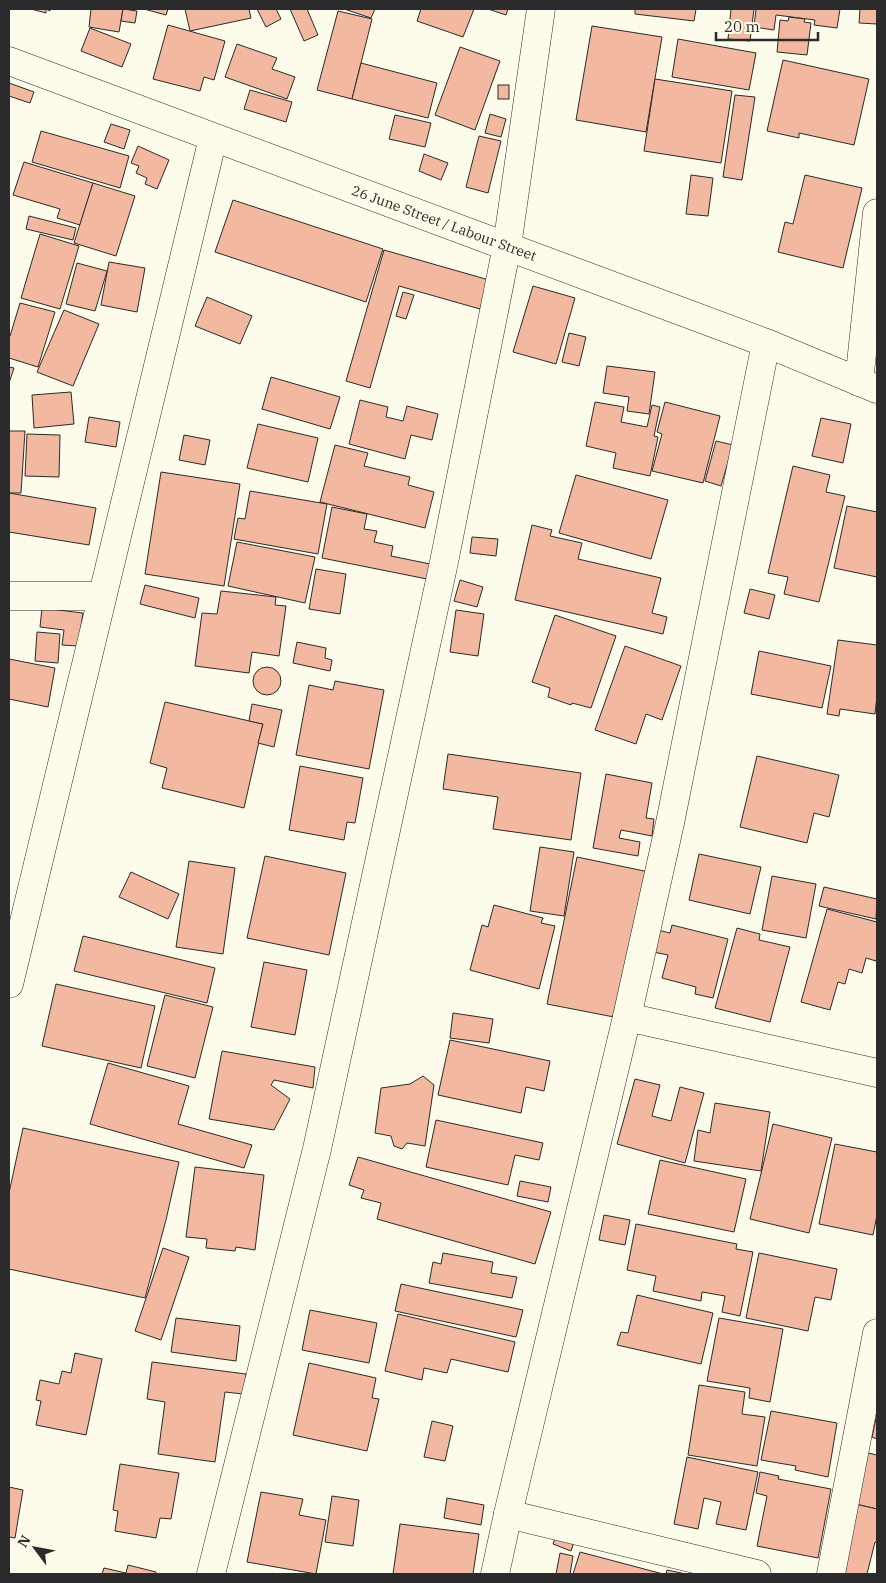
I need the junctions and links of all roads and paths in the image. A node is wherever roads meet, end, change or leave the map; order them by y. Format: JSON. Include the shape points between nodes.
{"nodes":[{"id":1,"x":541,"y":9,"type":"edge"},
{"id":2,"x":9,"y":61,"type":"edge"},
{"id":3,"x":213,"y":138,"type":"junction"},
{"id":4,"x":877,"y":214,"type":"edge"},
{"id":5,"x":507,"y":246,"type":"junction"},
{"id":6,"x":766,"y":344,"type":"junction"},
{"id":7,"x":868,"y":386,"type":"edge"},
{"id":8,"x":9,"y":596,"type":"edge"},
{"id":9,"x":102,"y":596,"type":"junction"},
{"id":10,"x":9,"y":984,"type":"edge"},
{"id":11,"x":627,"y":1017,"type":"junction"},
{"id":12,"x":877,"y":1072,"type":"edge"},
{"id":13,"x":877,"y":1333,"type":"edge"},
{"id":14,"x":508,"y":1514,"type":"junction"},
{"id":15,"x":211,"y":1574,"type":"edge"},
{"id":16,"x":495,"y":1574,"type":"edge"},
{"id":17,"x":757,"y":1574,"type":"edge"},
{"id":18,"x":831,"y":1574,"type":"edge"}],
"edges":[{"from":1,"to":5,"type":"street"},
{"from":2,"to":3,"type":"street","name":"26 June Street / Labour Street"},
{"from":3,"to":5,"type":"street","name":"26 June Street / Labour Street"},
{"from":3,"to":9,"type":"street"},
{"from":4,"to":7,"type":"street"},
{"from":5,"to":6,"type":"street","name":"26 June Street / Labour Street"},
{"from":5,"to":15,"type":"street","via":[[444,562],[317,1149]]},
{"from":6,"to":7,"type":"street","name":"26 June Street / Labour Street"},
{"from":6,"to":11,"type":"street","via":[[670,823]]},
{"from":8,"to":9,"type":"street"},
{"from":9,"to":10,"type":"street"},
{"from":11,"to":12,"type":"street"},
{"from":11,"to":14,"type":"street"},
{"from":13,"to":18,"type":"street"},
{"from":14,"to":16,"type":"street"},
{"from":14,"to":17,"type":"street"}]}
